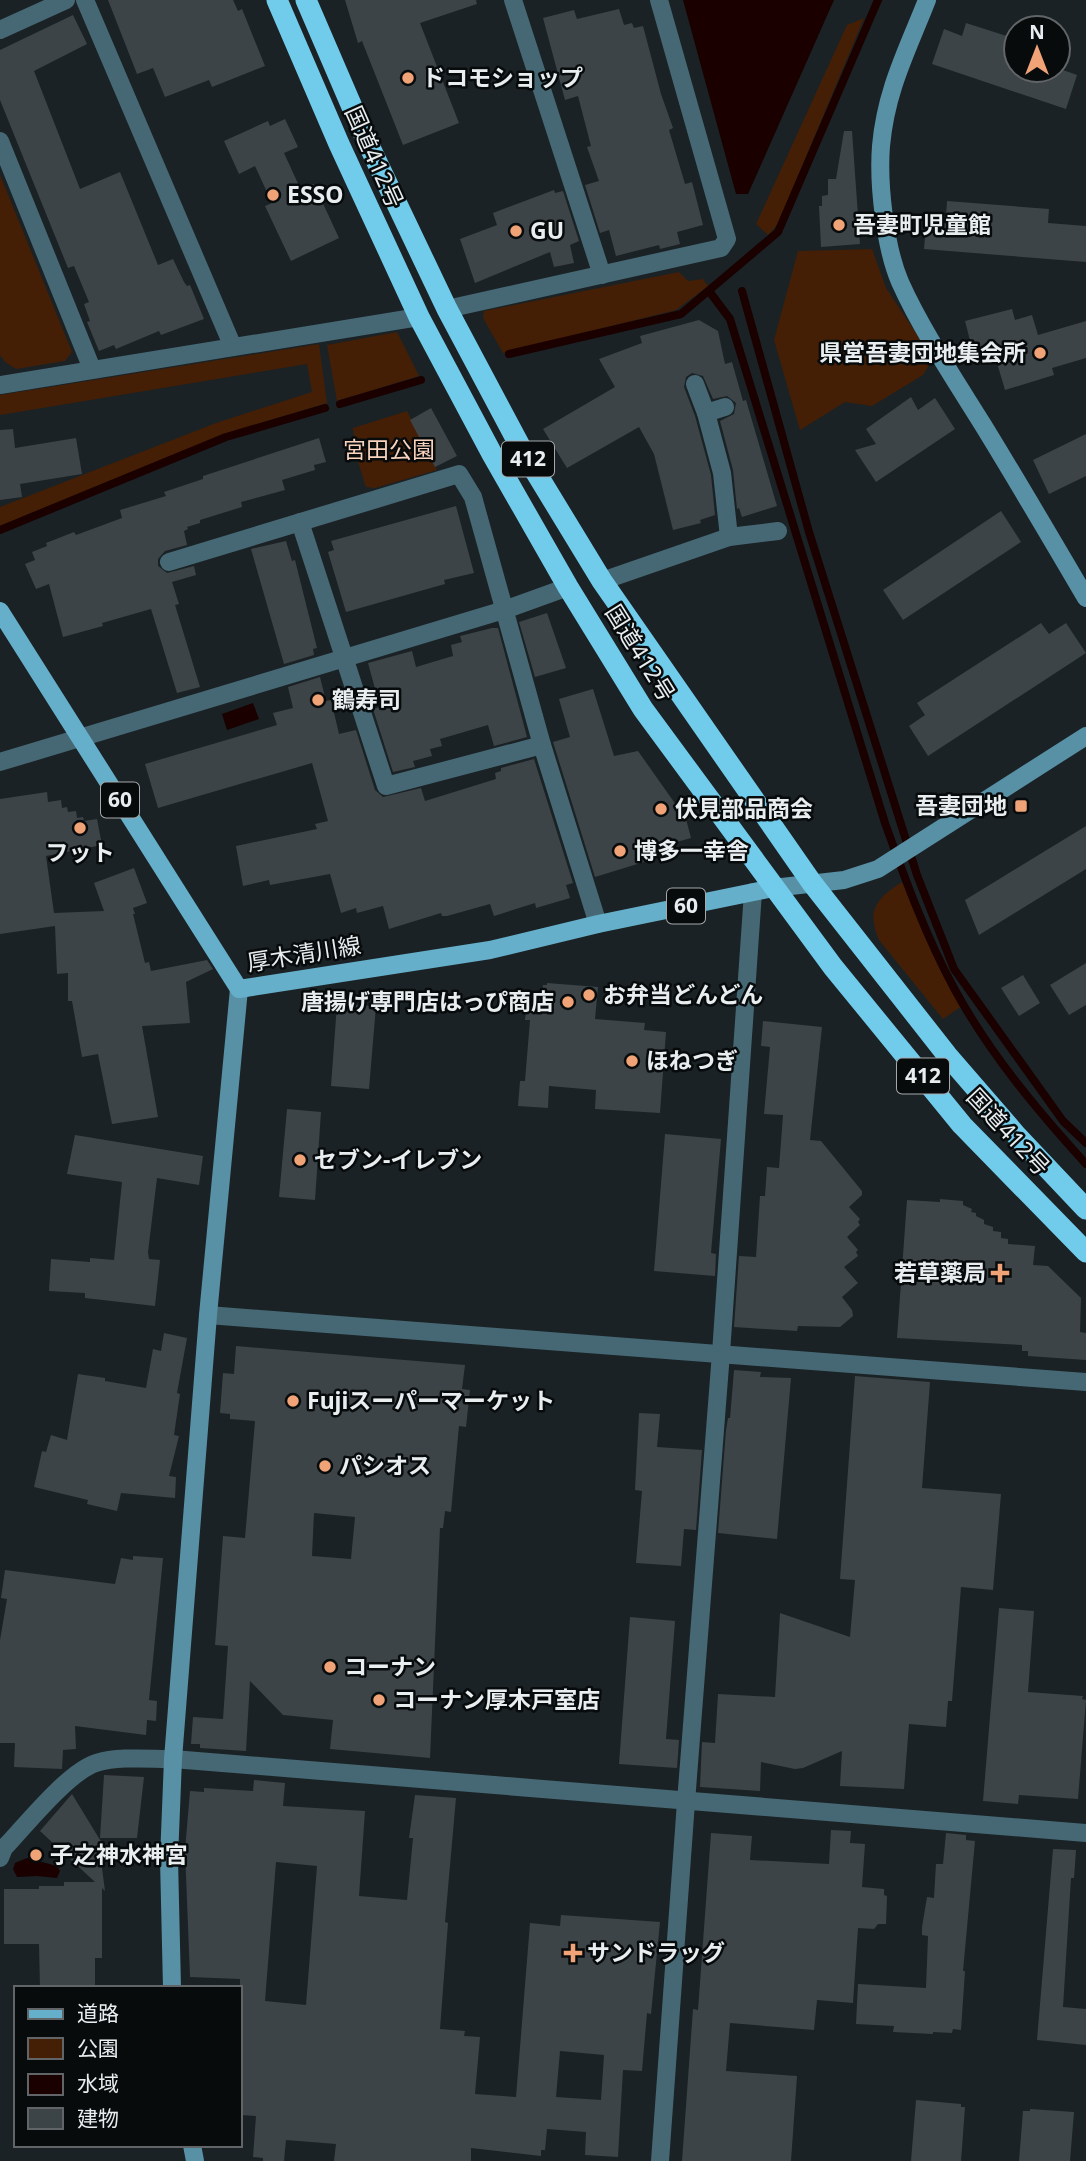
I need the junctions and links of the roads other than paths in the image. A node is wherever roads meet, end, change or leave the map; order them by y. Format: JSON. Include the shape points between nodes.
{"nodes":[{"id":1,"x":66,"y":0,"type":"edge"},
{"id":2,"x":85,"y":0,"type":"edge"},
{"id":3,"x":277,"y":0,"type":"edge"},
{"id":4,"x":306,"y":0,"type":"edge"},
{"id":5,"x":513,"y":0,"type":"edge"},
{"id":6,"x":659,"y":0,"type":"edge"},
{"id":7,"x":927,"y":0,"type":"edge"},
{"id":8,"x":0,"y":30,"type":"edge"},
{"id":9,"x":0,"y":141,"type":"edge"},
{"id":10,"x":602,"y":275,"type":"junction"},
{"id":11,"x":447,"y":309,"type":"junction"},
{"id":12,"x":419,"y":317,"type":"junction"},
{"id":13,"x":233,"y":347,"type":"junction"},
{"id":14,"x":92,"y":369,"type":"junction"},
{"id":15,"x":2,"y":381,"type":"edge"},
{"id":16,"x":695,"y":384,"type":"dead end"},
{"id":17,"x":725,"y":407,"type":"dead end"},
{"id":18,"x":706,"y":414,"type":"junction"},
{"id":19,"x":300,"y":522,"type":"junction"},
{"id":20,"x":778,"y":531,"type":"dead end"},
{"id":21,"x":729,"y":537,"type":"junction"},
{"id":22,"x":169,"y":562,"type":"dead end"},
{"id":23,"x":602,"y":581,"type":"junction"},
{"id":24,"x":568,"y":587,"type":"junction"},
{"id":25,"x":1086,"y":598,"type":"edge"},
{"id":26,"x":504,"y":610,"type":"junction"},
{"id":27,"x":0,"y":611,"type":"edge"},
{"id":28,"x":344,"y":657,"type":"junction"},
{"id":29,"x":1086,"y":736,"type":"edge"},
{"id":30,"x":82,"y":737,"type":"junction"},
{"id":31,"x":542,"y":746,"type":"junction"},
{"id":32,"x":0,"y":762,"type":"edge"},
{"id":33,"x":811,"y":883,"type":"junction"},
{"id":34,"x":763,"y":890,"type":"junction"},
{"id":35,"x":598,"y":924,"type":"junction"},
{"id":36,"x":239,"y":989,"type":"junction"},
{"id":37,"x":1086,"y":1209,"type":"edge"},
{"id":38,"x":1086,"y":1252,"type":"edge"},
{"id":39,"x":208,"y":1315,"type":"junction"},
{"id":40,"x":721,"y":1353,"type":"junction"},
{"id":41,"x":1086,"y":1382,"type":"edge"},
{"id":42,"x":173,"y":1759,"type":"junction"},
{"id":43,"x":686,"y":1802,"type":"junction"},
{"id":44,"x":1086,"y":1833,"type":"edge"},
{"id":45,"x":0,"y":1858,"type":"edge"},
{"id":46,"x":172,"y":1986,"type":"edge"},
{"id":47,"x":660,"y":2161,"type":"edge"}],
"edges":[{"from":1,"to":8,"type":"street"},
{"from":2,"to":13,"type":"street"},
{"from":3,"to":12,"type":"highway","name":"国道412号","number":"412"},
{"from":4,"to":11,"type":"highway","name":"国道412号","number":"412","via":[[365,138]]},
{"from":5,"to":10,"type":"street"},
{"from":6,"to":10,"type":"street","via":[[727,239],[721,248]]},
{"from":7,"to":25,"type":"street","via":[[898,67],[881,146],[881,190],[899,281]]},
{"from":9,"to":14,"type":"street"},
{"from":10,"to":11,"type":"street"},
{"from":11,"to":23,"type":"highway","name":"国道412号","number":"412","via":[[521,447]]},
{"from":12,"to":13,"type":"street"},
{"from":12,"to":24,"type":"highway","name":"国道412号","number":"412"},
{"from":13,"to":14,"type":"street"},
{"from":14,"to":15,"type":"street"},
{"from":16,"to":18,"type":"street"},
{"from":17,"to":18,"type":"street"},
{"from":18,"to":21,"type":"street","via":[[722,473]]},
{"from":19,"to":22,"type":"street"},
{"from":19,"to":26,"type":"street","via":[[459,474],[473,497]]},
{"from":19,"to":28,"type":"street"},
{"from":20,"to":21,"type":"street"},
{"from":21,"to":23,"type":"street"},
{"from":23,"to":33,"type":"highway","name":"国道412号","number":"412"},
{"from":24,"to":26,"type":"street"},
{"from":24,"to":34,"type":"highway","name":"国道412号","number":"412"},
{"from":26,"to":28,"type":"street"},
{"from":26,"to":31,"type":"street"},
{"from":27,"to":30,"type":"main road","name":"厚木清川線","number":"60"},
{"from":28,"to":30,"type":"street"},
{"from":28,"to":31,"type":"street","via":[[386,786]]},
{"from":29,"to":33,"type":"street","via":[[891,862],[861,876]]},
{"from":30,"to":32,"type":"street"},
{"from":30,"to":36,"type":"main road","name":"厚木清川線","number":"60"},
{"from":31,"to":35,"type":"street"},
{"from":33,"to":34,"type":"street"},
{"from":33,"to":37,"type":"highway","name":"国道412号","number":"412","via":[[947,1055]]},
{"from":34,"to":35,"type":"main road","name":"厚木清川線","number":"60"},
{"from":34,"to":38,"type":"highway","name":"国道412号","number":"412","via":[[833,967],[962,1125]]},
{"from":34,"to":40,"type":"street"},
{"from":35,"to":36,"type":"main road","name":"厚木清川線","number":"60","via":[[490,950]]},
{"from":36,"to":39,"type":"street"},
{"from":39,"to":40,"type":"street"},
{"from":39,"to":42,"type":"street"},
{"from":40,"to":41,"type":"street"},
{"from":40,"to":43,"type":"street"},
{"from":42,"to":43,"type":"street"},
{"from":42,"to":45,"type":"street","via":[[96,1763],[69,1781]]},
{"from":42,"to":46,"type":"street","via":[[169,1859]]},
{"from":43,"to":44,"type":"street"},
{"from":43,"to":47,"type":"street"}]}
